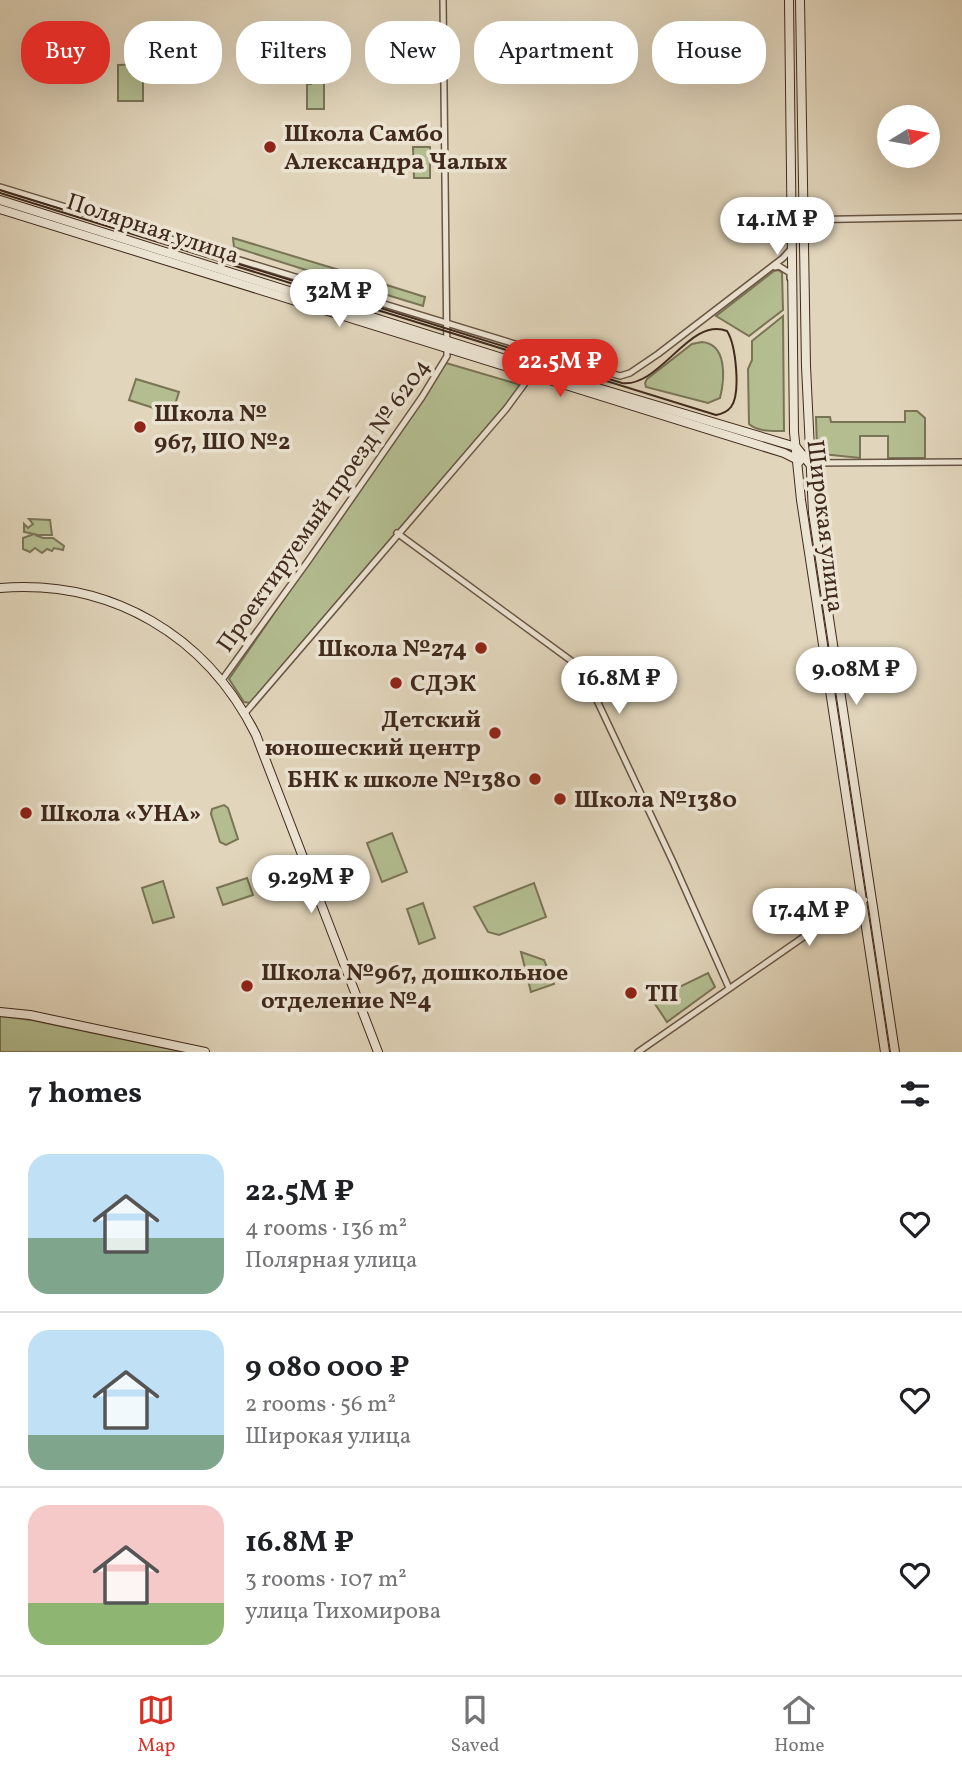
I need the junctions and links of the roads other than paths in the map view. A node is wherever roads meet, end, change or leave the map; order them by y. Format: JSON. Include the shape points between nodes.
{"nodes":[{"id":1,"x":443,"y":0,"type":"edge"},
{"id":2,"x":789,"y":0,"type":"edge"},
{"id":3,"x":800,"y":0,"type":"edge"},
{"id":4,"x":0,"y":187,"type":"edge"},
{"id":5,"x":0,"y":200,"type":"edge"},
{"id":6,"x":0,"y":209,"type":"edge"},
{"id":7,"x":962,"y":217,"type":"edge"},
{"id":8,"x":803,"y":219,"type":"junction"},
{"id":9,"x":792,"y":220,"type":"junction"},
{"id":10,"x":792,"y":248,"type":"junction"},
{"id":11,"x":772,"y":267,"type":"junction"},
{"id":12,"x":792,"y":288,"type":"junction"},
{"id":13,"x":448,"y":323,"type":"junction"},
{"id":14,"x":448,"y":345,"type":"junction"},
{"id":15,"x":579,"y":365,"type":"junction"},
{"id":16,"x":531,"y":375,"type":"junction"},
{"id":17,"x":575,"y":380,"type":"junction"},
{"id":18,"x":796,"y":447,"type":"junction"},
{"id":19,"x":797,"y":460,"type":"junction"},
{"id":20,"x":962,"y":462,"type":"edge"},
{"id":21,"x":809,"y":463,"type":"junction"},
{"id":22,"x":397,"y":534,"type":"junction"},
{"id":23,"x":0,"y":588,"type":"edge"},
{"id":24,"x":222,"y":680,"type":"junction"},
{"id":25,"x":245,"y":713,"type":"junction"},
{"id":26,"x":845,"y":728,"type":"junction"},
{"id":27,"x":835,"y":729,"type":"junction"},
{"id":28,"x":845,"y":758,"type":"junction"},
{"id":29,"x":867,"y":900,"type":"junction"},
{"id":30,"x":729,"y":988,"type":"junction"},
{"id":31,"x":0,"y":1012,"type":"edge"},
{"id":32,"x":205,"y":1052,"type":"edge"},
{"id":33,"x":377,"y":1052,"type":"edge"},
{"id":34,"x":638,"y":1052,"type":"edge"},
{"id":35,"x":885,"y":1052,"type":"edge"},
{"id":36,"x":895,"y":1052,"type":"edge"}],
"edges":[{"from":1,"to":13,"type":"street"},
{"from":2,"to":9,"type":"main road","name":"Широкая улица"},
{"from":3,"to":8,"type":"main road","name":"Широкая улица"},
{"from":4,"to":13,"type":"street"},
{"from":5,"to":14,"type":"main road","name":"Полярная улица"},
{"from":6,"to":14,"type":"main road","name":"Полярная улица"},
{"from":7,"to":8,"type":"street"},
{"from":8,"to":9,"type":"street"},
{"from":8,"to":21,"type":"main road","name":"Широкая улица"},
{"from":9,"to":10,"type":"main road","name":"Широкая улица"},
{"from":10,"to":11,"type":"street"},
{"from":10,"to":12,"type":"main road","name":"Широкая улица"},
{"from":11,"to":12,"type":"street","via":[[790,274]]},
{"from":11,"to":15,"type":"street","via":[[631,373],[620,376]]},
{"from":12,"to":18,"type":"main road","name":"Широкая улица"},
{"from":13,"to":14,"type":"street"},
{"from":13,"to":15,"type":"street"},
{"from":14,"to":16,"type":"main road","name":"Полярная улица"},
{"from":14,"to":17,"type":"main road","name":"Полярная улица"},
{"from":14,"to":24,"type":"street","name":"Проектируемый проезд № 6204","via":[[446,359],[422,397]]},
{"from":15,"to":17,"type":"street"},
{"from":16,"to":19,"type":"main road","name":"Полярная улица"},
{"from":16,"to":22,"type":"street"},
{"from":17,"to":18,"type":"main road","name":"Полярная улица"},
{"from":18,"to":19,"type":"main road","name":"Широкая улица"},
{"from":18,"to":21,"type":"main road"},
{"from":19,"to":21,"type":"main road","name":"Полярная улица"},
{"from":19,"to":27,"type":"main road","name":"Широкая улица"},
{"from":20,"to":21,"type":"street","name":"Полярная улица"},
{"from":21,"to":26,"type":"main road","name":"Широкая улица"},
{"from":22,"to":25,"type":"street"},
{"from":22,"to":30,"type":"street","via":[[577,665]]},
{"from":23,"to":24,"type":"main road","via":[[79,591],[96,596],[167,631]]},
{"from":24,"to":25,"type":"main road"},
{"from":25,"to":33,"type":"main road","via":[[282,798]]},
{"from":26,"to":27,"type":"street","via":[[841,733]]},
{"from":26,"to":28,"type":"main road","name":"Широкая улица"},
{"from":27,"to":28,"type":"main road","name":"Широкая улица"},
{"from":28,"to":29,"type":"main road","name":"Широкая улица"},
{"from":29,"to":30,"type":"street","via":[[854,901]]},
{"from":29,"to":35,"type":"main road","name":"Широкая улица"},
{"from":29,"to":36,"type":"main road","name":"Широкая улица"},
{"from":30,"to":34,"type":"street"},
{"from":31,"to":32,"type":"main road"}]}
